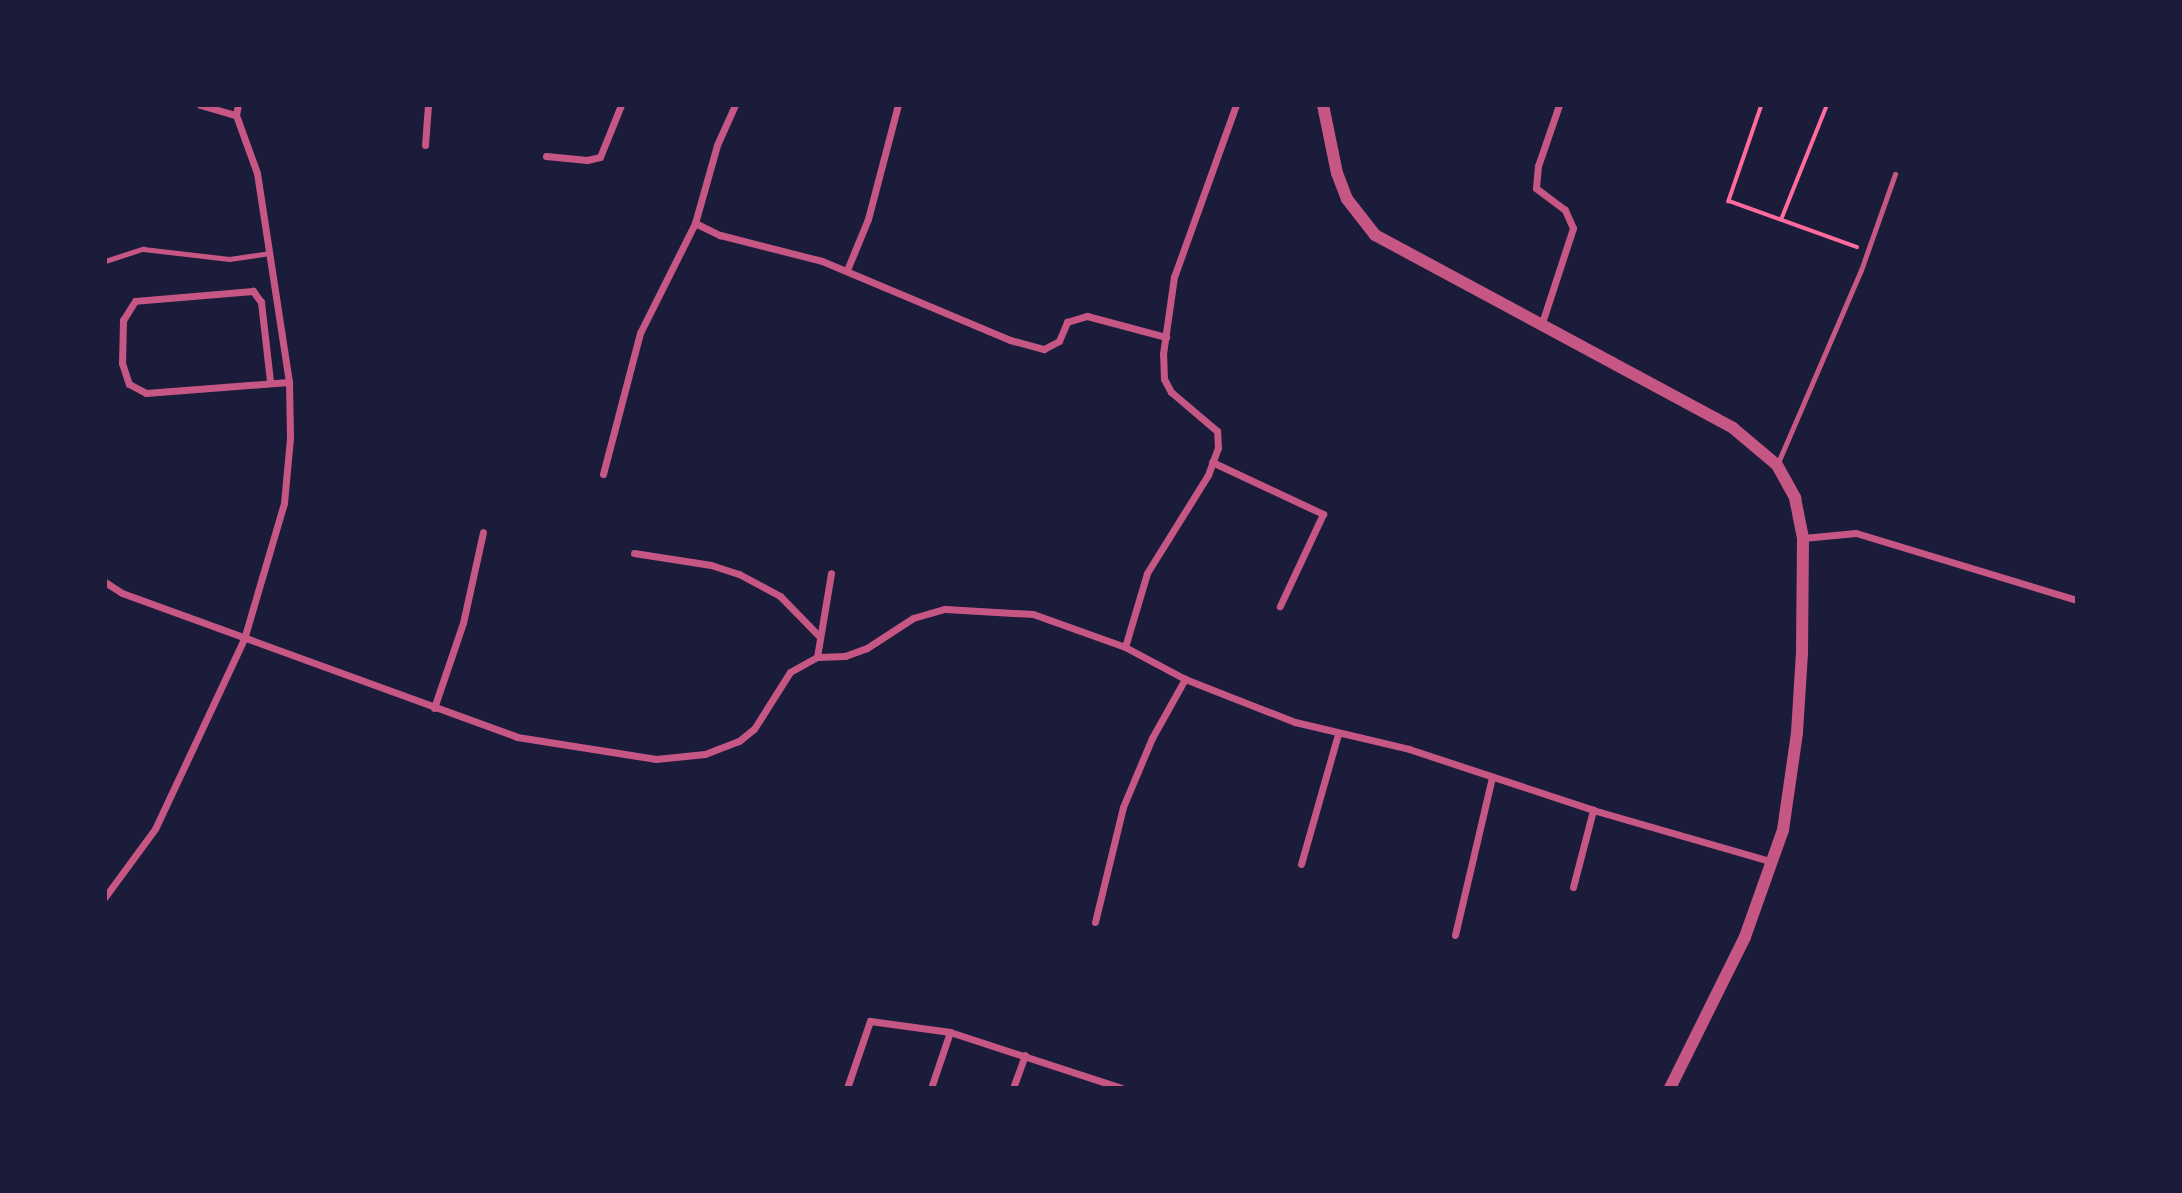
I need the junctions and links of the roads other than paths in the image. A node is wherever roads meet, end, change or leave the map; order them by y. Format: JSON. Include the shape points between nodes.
{"nodes":[{"id":1,"x":200,"y":105,"type":"edge"},
{"id":2,"x":237,"y":105,"type":"edge"},
{"id":3,"x":428,"y":105,"type":"edge"},
{"id":4,"x":621,"y":105,"type":"edge"},
{"id":5,"x":735,"y":105,"type":"edge"},
{"id":6,"x":898,"y":105,"type":"edge"},
{"id":7,"x":1236,"y":105,"type":"edge"},
{"id":8,"x":1323,"y":105,"type":"edge"},
{"id":9,"x":1559,"y":105,"type":"edge"},
{"id":10,"x":236,"y":115,"type":"junction"},
{"id":11,"x":425,"y":145,"type":"dead end"},
{"id":12,"x":546,"y":156,"type":"dead end"},
{"id":13,"x":1895,"y":173,"type":"dead end"},
{"id":14,"x":695,"y":223,"type":"junction"},
{"id":15,"x":270,"y":253,"type":"junction"},
{"id":16,"x":105,"y":261,"type":"edge"},
{"id":17,"x":847,"y":270,"type":"junction"},
{"id":18,"x":1541,"y":327,"type":"junction"},
{"id":19,"x":1166,"y":337,"type":"junction"},
{"id":20,"x":270,"y":381,"type":"junction"},
{"id":21,"x":289,"y":382,"type":"junction"},
{"id":22,"x":1212,"y":462,"type":"junction"},
{"id":23,"x":1777,"y":465,"type":"junction"},
{"id":24,"x":603,"y":474,"type":"dead end"},
{"id":25,"x":482,"y":532,"type":"dead end"},
{"id":26,"x":1803,"y":538,"type":"junction"},
{"id":27,"x":634,"y":553,"type":"dead end"},
{"id":28,"x":831,"y":573,"type":"dead end"},
{"id":29,"x":105,"y":582,"type":"edge"},
{"id":30,"x":2077,"y":600,"type":"edge"},
{"id":31,"x":1280,"y":606,"type":"dead end"},
{"id":32,"x":819,"y":636,"type":"junction"},
{"id":33,"x":244,"y":639,"type":"junction"},
{"id":34,"x":1125,"y":647,"type":"junction"},
{"id":35,"x":817,"y":657,"type":"junction"},
{"id":36,"x":1185,"y":679,"type":"junction"},
{"id":37,"x":434,"y":708,"type":"junction"},
{"id":38,"x":1338,"y":734,"type":"junction"},
{"id":39,"x":1492,"y":776,"type":"junction"},
{"id":40,"x":1593,"y":810,"type":"junction"},
{"id":41,"x":1774,"y":862,"type":"junction"},
{"id":42,"x":1301,"y":864,"type":"dead end"},
{"id":43,"x":1573,"y":887,"type":"dead end"},
{"id":44,"x":105,"y":897,"type":"edge"},
{"id":45,"x":1094,"y":922,"type":"dead end"},
{"id":46,"x":1455,"y":935,"type":"dead end"},
{"id":47,"x":950,"y":1032,"type":"junction"},
{"id":48,"x":1025,"y":1055,"type":"junction"},
{"id":49,"x":1103,"y":1085,"type":"edge"},
{"id":50,"x":847,"y":1088,"type":"edge"},
{"id":51,"x":931,"y":1088,"type":"edge"},
{"id":52,"x":1013,"y":1088,"type":"edge"},
{"id":53,"x":1121,"y":1088,"type":"edge"},
{"id":54,"x":1670,"y":1088,"type":"edge"}],
"edges":[{"from":1,"to":10,"type":"street"},
{"from":2,"to":10,"type":"street"},
{"from":3,"to":11,"type":"street"},
{"from":4,"to":12,"type":"street","via":[[600,157]]},
{"from":5,"to":14,"type":"street","via":[[717,145]]},
{"from":6,"to":17,"type":"street","via":[[869,219]]},
{"from":7,"to":19,"type":"street","via":[[1182,249]]},
{"from":8,"to":18,"type":"street","via":[[1340,182],[1353,209],[1375,235]]},
{"from":9,"to":18,"type":"street","via":[[1538,166],[1536,188],[1565,210],[1573,228]]},
{"from":10,"to":15,"type":"street","via":[[257,173]]},
{"from":13,"to":23,"type":"lane"},
{"from":14,"to":17,"type":"street"},
{"from":14,"to":24,"type":"street","via":[[640,333]]},
{"from":15,"to":16,"type":"lane","via":[[229,259],[143,248]]},
{"from":15,"to":21,"type":"street"},
{"from":17,"to":19,"type":"street","via":[[1010,340],[1044,348],[1059,341],[1067,322],[1087,316]]},
{"from":18,"to":23,"type":"street","via":[[1734,428]]},
{"from":19,"to":22,"type":"street","via":[[1164,379],[1182,403],[1217,431],[1218,448]]},
{"from":20,"to":20,"type":"street","via":[[146,393],[135,389],[122,363],[123,320],[135,301],[253,290],[261,302]]},
{"from":20,"to":21,"type":"street"},
{"from":21,"to":33,"type":"street","via":[[284,503]]},
{"from":22,"to":31,"type":"street","via":[[1323,514]]},
{"from":22,"to":34,"type":"street","via":[[1147,573]]},
{"from":23,"to":26,"type":"street","via":[[1795,498]]},
{"from":25,"to":37,"type":"street","via":[[463,623]]},
{"from":26,"to":30,"type":"street","via":[[1856,533]]},
{"from":26,"to":41,"type":"street","via":[[1797,733]]},
{"from":27,"to":32,"type":"street","via":[[740,574],[780,596]]},
{"from":28,"to":32,"type":"street"},
{"from":29,"to":33,"type":"street","via":[[122,593]]},
{"from":32,"to":35,"type":"street"},
{"from":33,"to":37,"type":"street"},
{"from":33,"to":44,"type":"street","via":[[155,829]]},
{"from":34,"to":35,"type":"street","via":[[1033,614],[945,609],[913,618],[867,648]]},
{"from":34,"to":36,"type":"street"},
{"from":35,"to":37,"type":"street","via":[[780,682],[754,729],[738,741],[721,750],[680,759],[622,756],[517,737]]},
{"from":36,"to":38,"type":"street"},
{"from":36,"to":45,"type":"street","via":[[1152,738],[1123,807]]},
{"from":38,"to":39,"type":"street","via":[[1409,749]]},
{"from":38,"to":42,"type":"street"},
{"from":39,"to":40,"type":"street"},
{"from":39,"to":46,"type":"street"},
{"from":40,"to":41,"type":"street"},
{"from":40,"to":43,"type":"street"},
{"from":41,"to":54,"type":"street","via":[[1745,937]]},
{"from":47,"to":48,"type":"street"},
{"from":47,"to":50,"type":"street","via":[[870,1021]]},
{"from":47,"to":51,"type":"street"},
{"from":48,"to":49,"type":"street"},
{"from":48,"to":52,"type":"street"},
{"from":49,"to":53,"type":"street"}]}
